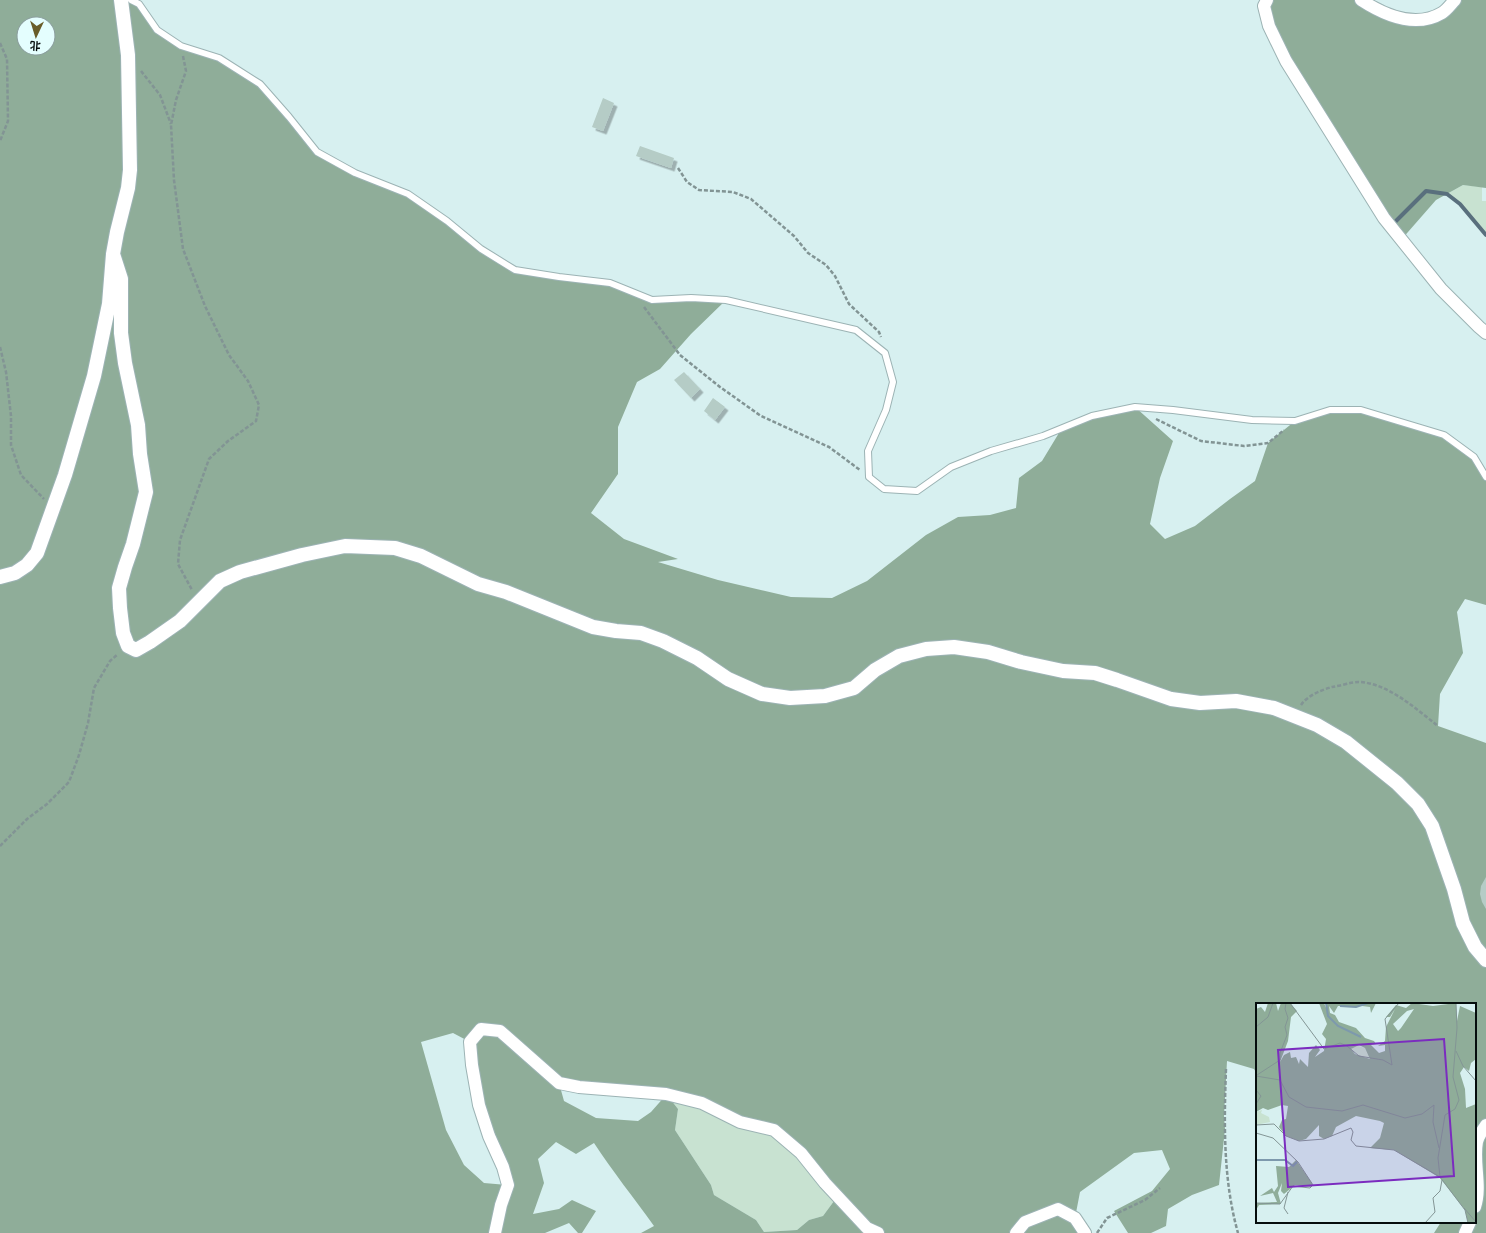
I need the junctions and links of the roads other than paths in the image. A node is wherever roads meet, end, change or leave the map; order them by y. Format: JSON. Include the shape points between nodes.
{"nodes":[{"id":1,"x":121,"y":0,"type":"edge"},
{"id":2,"x":131,"y":0,"type":"edge"},
{"id":3,"x":1267,"y":0,"type":"edge"},
{"id":4,"x":1361,"y":0,"type":"edge"},
{"id":5,"x":1455,"y":0,"type":"edge"},
{"id":6,"x":113,"y":254,"type":"junction"},
{"id":7,"x":1486,"y":333,"type":"edge"},
{"id":8,"x":1486,"y":477,"type":"edge"},
{"id":9,"x":0,"y":577,"type":"edge"},
{"id":10,"x":1486,"y":960,"type":"edge"},
{"id":11,"x":1486,"y":1125,"type":"edge"},
{"id":12,"x":1476,"y":1204,"type":"edge"},
{"id":13,"x":1469,"y":1223,"type":"edge"},
{"id":14,"x":495,"y":1233,"type":"edge"},
{"id":15,"x":878,"y":1233,"type":"edge"},
{"id":16,"x":1016,"y":1233,"type":"edge"},
{"id":17,"x":1085,"y":1233,"type":"edge"},
{"id":18,"x":1464,"y":1233,"type":"edge"}],
"edges":[{"from":1,"to":6,"type":"street","via":[[128,54],[130,170]]},
{"from":2,"to":8,"type":"lane","via":[[139,4],[157,30],[180,46],[219,58],[260,84],[317,152],[355,173],[408,194],[481,249],[515,270],[610,283],[652,300],[726,300],[856,330],[885,353],[893,382],[886,410],[868,451],[869,477],[884,489],[917,490],[951,467],[990,451],[1043,436],[1092,416],[1135,407],[1252,420],[1295,421],[1330,410],[1361,410],[1444,435],[1474,457]]},
{"from":3,"to":7,"type":"street","via":[[1264,6],[1268,26],[1286,61],[1384,218],[1441,289]]},
{"from":4,"to":5,"type":"street","via":[[1374,9],[1401,20],[1423,20],[1442,13]]},
{"from":6,"to":9,"type":"street","via":[[109,304],[94,376],[54,509],[37,553],[27,566]]},
{"from":6,"to":10,"type":"street","via":[[121,279],[121,333],[138,425],[146,492],[134,544],[119,588],[123,633],[128,646],[136,650],[150,642],[180,621],[220,580],[240,572],[345,546],[395,548],[421,556],[478,584],[506,592],[593,627],[641,634],[663,641],[697,658],[728,679],[762,694],[790,698],[825,696],[854,688],[875,670],[899,656],[926,649],[954,647],[988,652],[1063,671],[1095,673],[1171,699],[1200,702],[1236,701],[1274,708],[1317,724],[1346,742],[1397,783],[1418,804],[1432,826],[1463,923],[1475,948]]},
{"from":11,"to":12,"type":"street","via":[[1477,1140]]},
{"from":13,"to":18,"type":"street"},
{"from":14,"to":15,"type":"street","via":[[508,1185],[504,1167],[489,1136],[479,1105],[473,1072],[470,1042],[482,1029],[500,1031],[559,1083],[666,1094],[702,1103],[740,1122],[774,1130],[801,1153],[867,1228]]},
{"from":16,"to":17,"type":"street","via":[[1025,1222],[1058,1208],[1075,1218]]}]}
